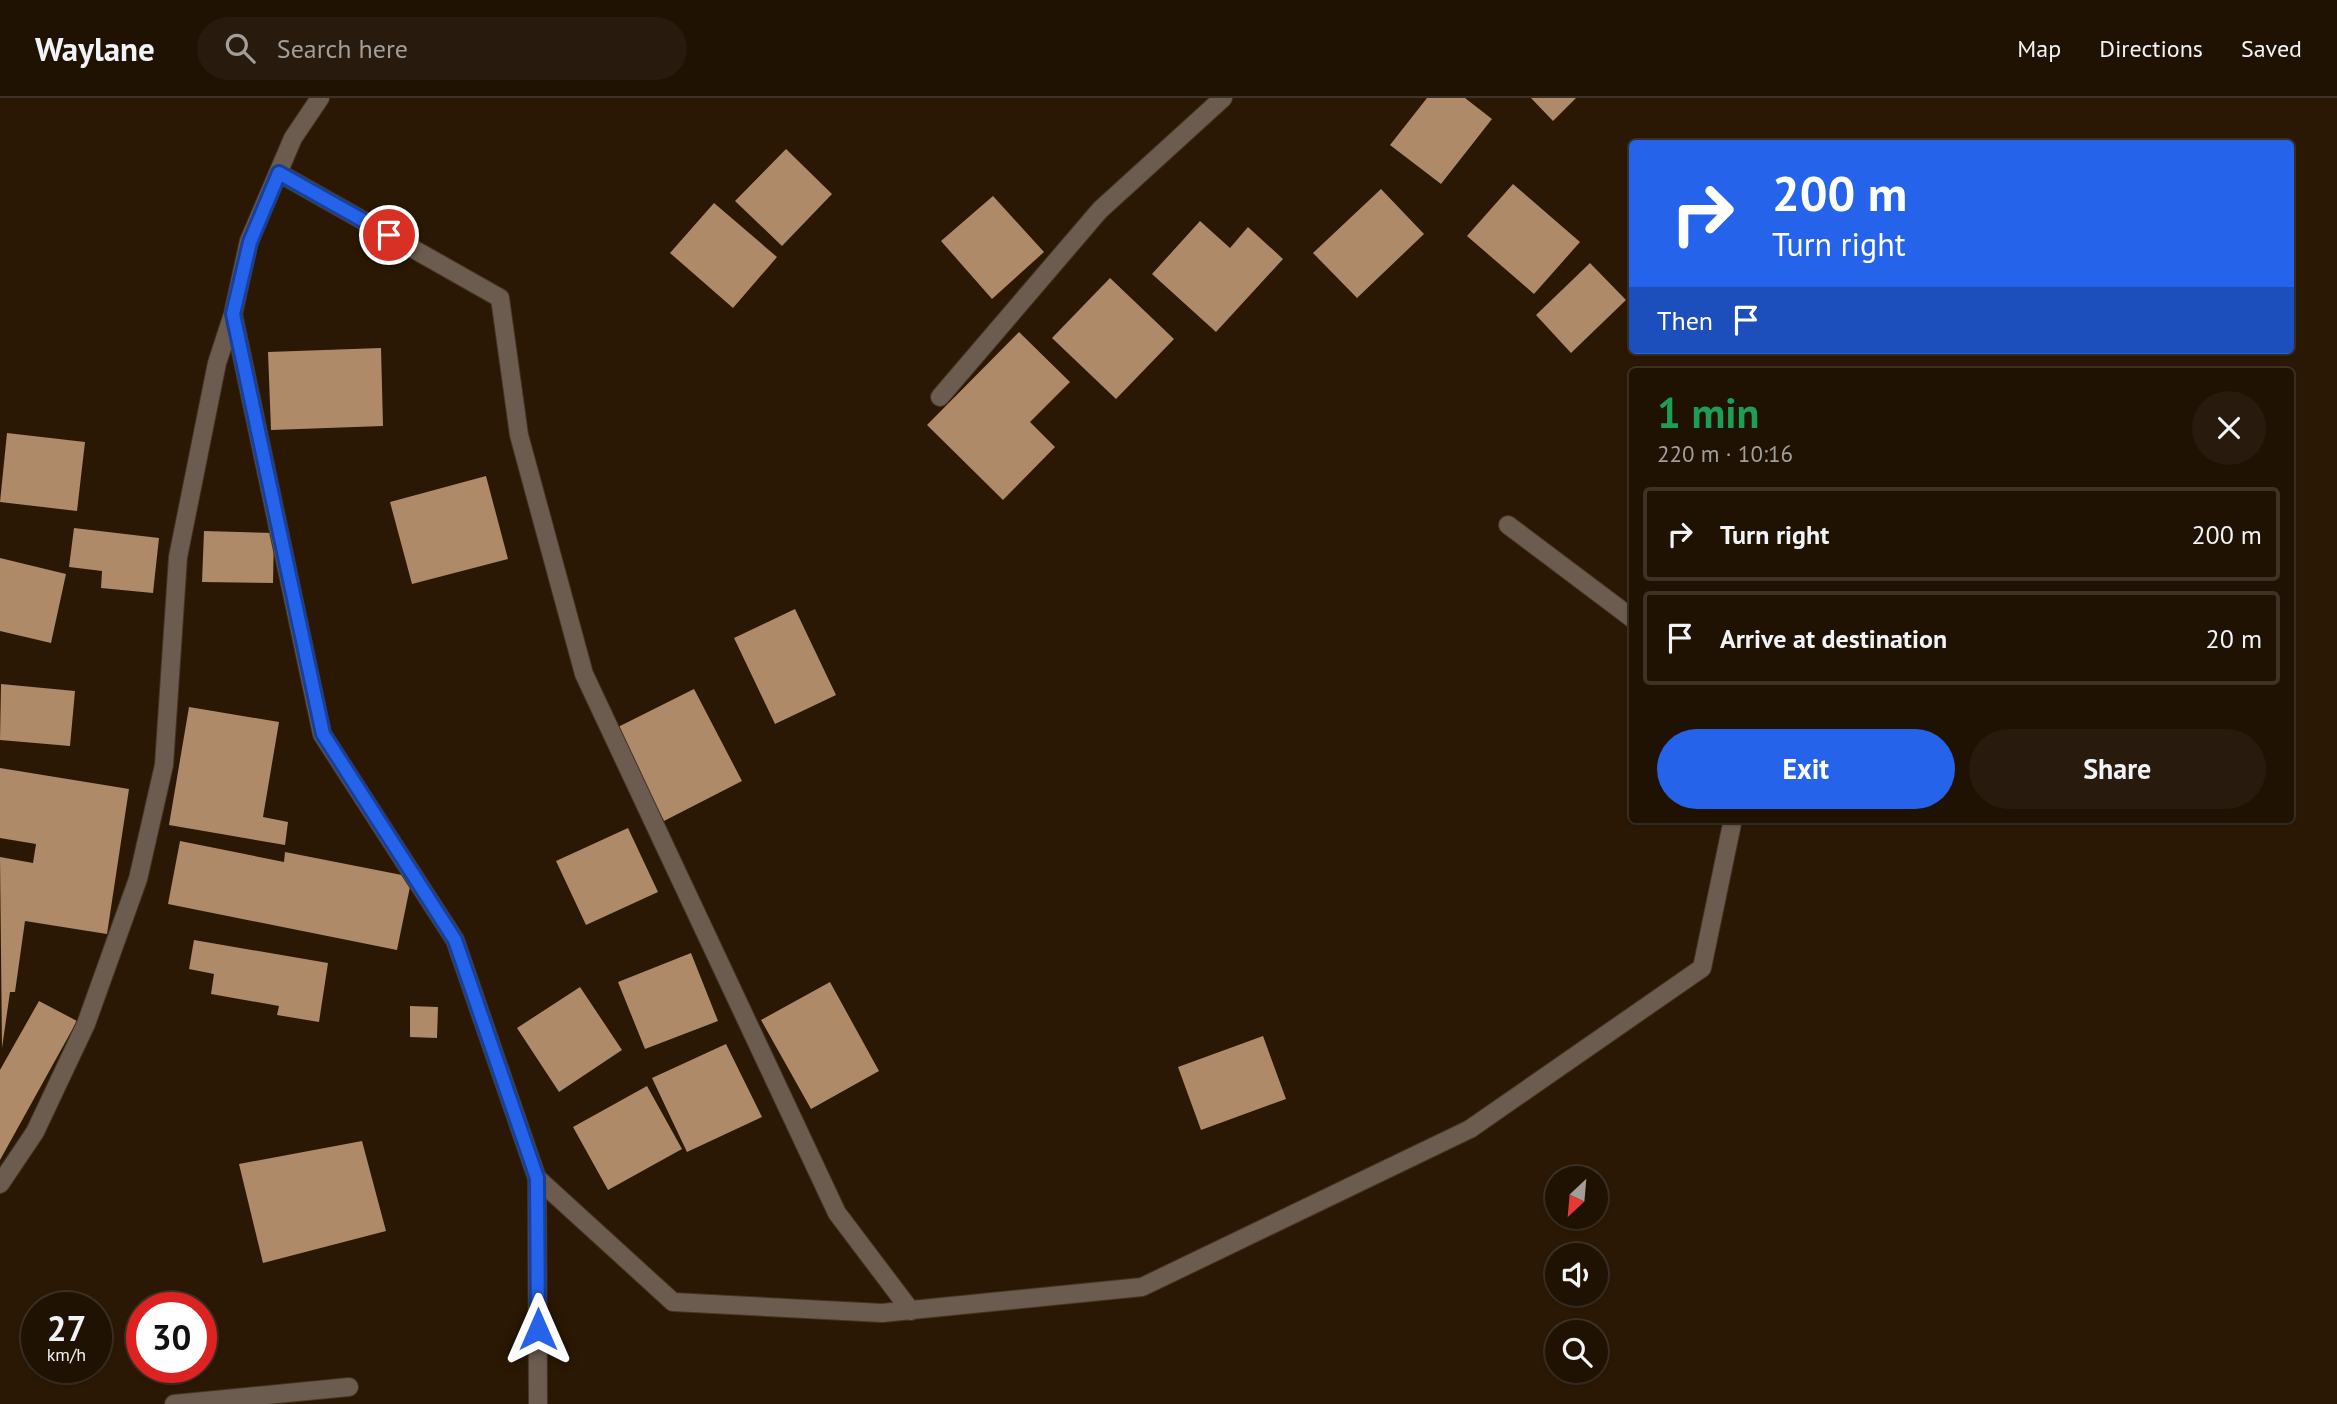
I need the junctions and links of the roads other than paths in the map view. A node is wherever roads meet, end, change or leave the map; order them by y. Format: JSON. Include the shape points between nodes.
{"nodes":[{"id":1,"x":320,"y":98,"type":"edge"},
{"id":2,"x":1223,"y":98,"type":"edge"},
{"id":3,"x":279,"y":173,"type":"junction"},
{"id":4,"x":233,"y":314,"type":"junction"},
{"id":5,"x":940,"y":397,"type":"dead end"},
{"id":6,"x":1508,"y":525,"type":"dead end"},
{"id":7,"x":1629,"y":616,"type":"edge"},
{"id":8,"x":1732,"y":823,"type":"edge"},
{"id":9,"x":537,"y":1178,"type":"junction"},
{"id":10,"x":0,"y":1184,"type":"edge"},
{"id":11,"x":911,"y":1311,"type":"junction"},
{"id":12,"x":349,"y":1387,"type":"dead end"},
{"id":13,"x":174,"y":1404,"type":"edge"},
{"id":14,"x":538,"y":1404,"type":"edge"}],
"edges":[{"from":1,"to":3,"type":"street","via":[[293,138]]},
{"from":2,"to":5,"type":"street","via":[[1100,210]]},
{"from":3,"to":4,"type":"street","via":[[250,242]]},
{"from":3,"to":11,"type":"street","via":[[500,298],[519,435],[584,674],[837,1213]]},
{"from":4,"to":9,"type":"street","via":[[323,734],[455,940]]},
{"from":4,"to":10,"type":"street","via":[[216,363],[178,557],[164,765],[138,879],[86,1024],[35,1132]]},
{"from":6,"to":7,"type":"street"},
{"from":8,"to":11,"type":"street","via":[[1702,968],[1470,1129],[1142,1287]]},
{"from":9,"to":11,"type":"street","via":[[673,1302]]},
{"from":9,"to":14,"type":"street"},
{"from":12,"to":13,"type":"street"}]}
